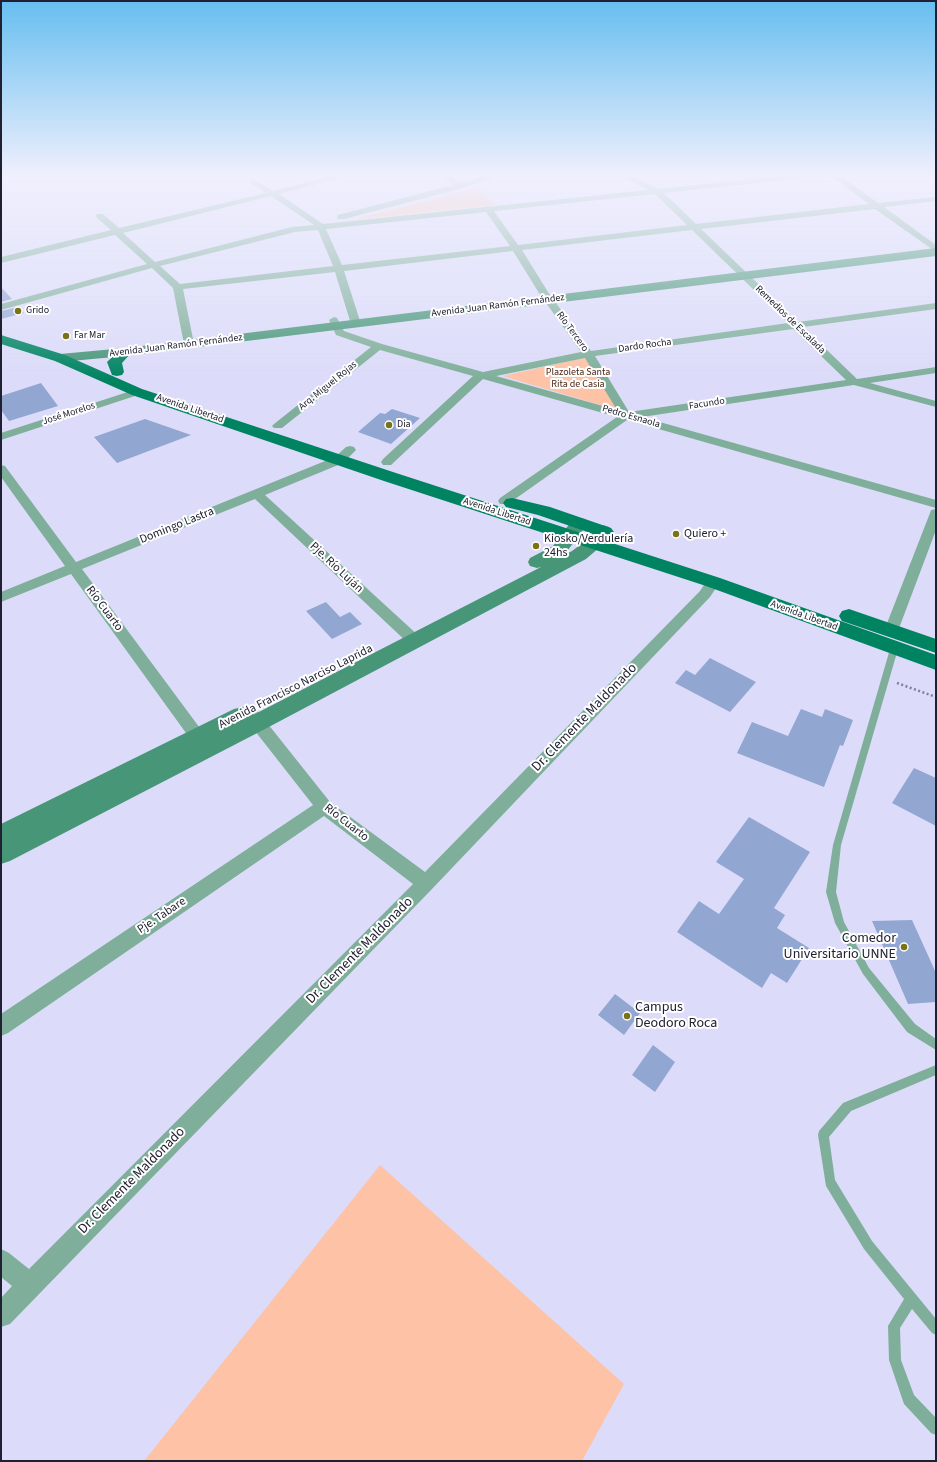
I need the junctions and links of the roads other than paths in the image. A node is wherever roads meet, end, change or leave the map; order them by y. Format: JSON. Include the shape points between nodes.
{"nodes":[{"id":1,"x":69,"y":243,"type":"edge"},
{"id":2,"x":130,"y":243,"type":"edge"},
{"id":3,"x":241,"y":243,"type":"edge"},
{"id":4,"x":327,"y":243,"type":"edge"},
{"id":5,"x":513,"y":243,"type":"edge"},
{"id":6,"x":559,"y":243,"type":"edge"},
{"id":7,"x":711,"y":243,"type":"edge"},
{"id":8,"x":516,"y":248,"type":"junction"},
{"id":9,"x":935,"y":248,"type":"edge"},
{"id":10,"x":1,"y":260,"type":"edge"},
{"id":11,"x":153,"y":266,"type":"junction"},
{"id":12,"x":338,"y":267,"type":"junction"},
{"id":13,"x":741,"y":273,"type":"junction"},
{"id":14,"x":178,"y":287,"type":"junction"},
{"id":15,"x":546,"y":296,"type":"junction"},
{"id":16,"x":936,"y":306,"type":"edge"},
{"id":17,"x":1,"y":307,"type":"edge"},
{"id":18,"x":356,"y":321,"type":"junction"},
{"id":19,"x":335,"y":323,"type":"junction"},
{"id":20,"x":795,"y":325,"type":"junction"},
{"id":21,"x":1,"y":331,"type":"edge"},
{"id":22,"x":1,"y":339,"type":"edge"},
{"id":23,"x":188,"y":340,"type":"junction"},
{"id":24,"x":378,"y":346,"type":"junction"},
{"id":25,"x":1,"y":352,"type":"edge"},
{"id":26,"x":125,"y":352,"type":"junction"},
{"id":27,"x":588,"y":354,"type":"junction"},
{"id":28,"x":61,"y":355,"type":"junction"},
{"id":29,"x":78,"y":357,"type":"junction"},
{"id":30,"x":936,"y":370,"type":"edge"},
{"id":31,"x":117,"y":372,"type":"junction"},
{"id":32,"x":480,"y":376,"type":"junction"},
{"id":33,"x":854,"y":382,"type":"junction"},
{"id":34,"x":137,"y":392,"type":"junction"},
{"id":35,"x":936,"y":404,"type":"edge"},
{"id":36,"x":626,"y":416,"type":"junction"},
{"id":37,"x":278,"y":426,"type":"junction"},
{"id":38,"x":1,"y":437,"type":"edge"},
{"id":39,"x":344,"y":455,"type":"junction"},
{"id":40,"x":387,"y":462,"type":"junction"},
{"id":41,"x":1,"y":469,"type":"edge"},
{"id":42,"x":257,"y":494,"type":"junction"},
{"id":43,"x":504,"y":501,"type":"junction"},
{"id":44,"x":936,"y":504,"type":"edge"},
{"id":45,"x":936,"y":513,"type":"edge"},
{"id":46,"x":574,"y":530,"type":"junction"},
{"id":47,"x":592,"y":543,"type":"junction"},
{"id":48,"x":73,"y":568,"type":"junction"},
{"id":49,"x":713,"y":582,"type":"junction"},
{"id":50,"x":1,"y":597,"type":"edge"},
{"id":51,"x":410,"y":637,"type":"junction"},
{"id":52,"x":892,"y":640,"type":"junction"},
{"id":53,"x":936,"y":646,"type":"edge"},
{"id":54,"x":936,"y":663,"type":"edge"},
{"id":55,"x":253,"y":718,"type":"junction"},
{"id":56,"x":202,"y":743,"type":"junction"},
{"id":57,"x":324,"y":807,"type":"junction"},
{"id":58,"x":1,"y":835,"type":"edge"},
{"id":59,"x":1,"y":854,"type":"edge"},
{"id":60,"x":426,"y":883,"type":"junction"},
{"id":61,"x":1,"y":1026,"type":"edge"},
{"id":62,"x":936,"y":1045,"type":"edge"},
{"id":63,"x":936,"y":1070,"type":"edge"},
{"id":64,"x":1,"y":1262,"type":"edge"},
{"id":65,"x":29,"y":1285,"type":"junction"},
{"id":66,"x":911,"y":1300,"type":"junction"},
{"id":67,"x":1,"y":1315,"type":"edge"},
{"id":68,"x":936,"y":1329,"type":"edge"},
{"id":69,"x":936,"y":1428,"type":"edge"}],
"edges":[{"from":1,"to":10,"type":"street"},
{"from":2,"to":11,"type":"street"},
{"from":3,"to":11,"type":"street"},
{"from":4,"to":12,"type":"street"},
{"from":5,"to":8,"type":"street","name":"Río Tercero"},
{"from":6,"to":8,"type":"street"},
{"from":7,"to":13,"type":"street","name":"Remedios de Escalada"},
{"from":8,"to":12,"type":"street"},
{"from":8,"to":15,"type":"street","name":"Río Tercero"},
{"from":9,"to":13,"type":"main road","name":"Avenida Juan Ramón Fernández"},
{"from":11,"to":14,"type":"street"},
{"from":11,"to":17,"type":"street"},
{"from":12,"to":14,"type":"street"},
{"from":12,"to":18,"type":"street"},
{"from":13,"to":15,"type":"main road","name":"Avenida Juan Ramón Fernández"},
{"from":13,"to":20,"type":"street","name":"Remedios de Escalada"},
{"from":14,"to":23,"type":"street"},
{"from":15,"to":18,"type":"main road","name":"Avenida Juan Ramón Fernández"},
{"from":15,"to":27,"type":"street","name":"Río Tercero"},
{"from":16,"to":20,"type":"street","name":"Dardo Rocha"},
{"from":18,"to":19,"type":"main road","name":"Avenida Juan Ramón Fernández"},
{"from":19,"to":23,"type":"main road","name":"Avenida Juan Ramón Fernández"},
{"from":19,"to":24,"type":"street","name":"Pedro Esnaola","via":[[340,333]]},
{"from":20,"to":27,"type":"street","name":"Dardo Rocha"},
{"from":20,"to":33,"type":"street","name":"Remedios de Escalada"},
{"from":21,"to":28,"type":"main road"},
{"from":22,"to":28,"type":"main road"},
{"from":23,"to":26,"type":"main road","name":"Avenida Juan Ramón Fernández"},
{"from":23,"to":28,"type":"main road","name":"Avenida Juan Ramón Fernández"},
{"from":24,"to":32,"type":"street","name":"Pedro Esnaola"},
{"from":24,"to":37,"type":"street","name":"Arq. Miguel Rojas"},
{"from":25,"to":28,"type":"main road","via":[[24,360]]},
{"from":26,"to":29,"type":"main road","name":"Avenida Juan Ramón Fernández"},
{"from":26,"to":31,"type":"main road","via":[[114,362]]},
{"from":27,"to":32,"type":"street","name":"Dardo Rocha"},
{"from":27,"to":36,"type":"street","name":"Río Tercero"},
{"from":28,"to":29,"type":"main road","name":"Avenida Juan Ramón Fernández"},
{"from":28,"to":34,"type":"main road","name":"Avenida Libertad"},
{"from":29,"to":31,"type":"main road","name":"Avenida Libertad"},
{"from":30,"to":33,"type":"street","name":"Facundo"},
{"from":31,"to":37,"type":"main road","name":"Avenida Libertad"},
{"from":32,"to":36,"type":"street","name":"Pedro Esnaola"},
{"from":32,"to":40,"type":"street"},
{"from":33,"to":35,"type":"street","name":"Remedios de Escalada"},
{"from":33,"to":36,"type":"street","name":"Facundo"},
{"from":34,"to":38,"type":"street","name":"José Morelos"},
{"from":34,"to":39,"type":"main road","name":"Avenida Libertad"},
{"from":36,"to":43,"type":"street","name":"Facundo"},
{"from":36,"to":44,"type":"street","name":"Pedro Esnaola"},
{"from":37,"to":39,"type":"main road","name":"Avenida Libertad"},
{"from":39,"to":40,"type":"main road","name":"Avenida Libertad"},
{"from":39,"to":42,"type":"street","name":"Domingo Lastra"},
{"from":39,"to":46,"type":"main road","name":"Avenida Libertad"},
{"from":40,"to":43,"type":"main road","name":"Avenida Libertad"},
{"from":41,"to":48,"type":"street","name":"Río Cuarto"},
{"from":42,"to":48,"type":"street","name":"Domingo Lastra"},
{"from":42,"to":51,"type":"street","name":"Pje. Río Luján"},
{"from":43,"to":46,"type":"main road","name":"Avenida Libertad","via":[[544,511]]},
{"from":45,"to":52,"type":"street"},
{"from":46,"to":47,"type":"main road","name":"Avenida Libertad"},
{"from":46,"to":51,"type":"main road","name":"Avenida Francisco Narciso Laprida","via":[[559,550]]},
{"from":47,"to":49,"type":"main road","name":"Avenida Libertad"},
{"from":47,"to":51,"type":"main road","name":"Avenida Francisco Narciso Laprida"},
{"from":47,"to":52,"type":"main road","name":"Avenida Libertad","via":[[720,569]]},
{"from":48,"to":50,"type":"street","name":"Domingo Lastra"},
{"from":48,"to":56,"type":"street","name":"Río Cuarto"},
{"from":49,"to":52,"type":"main road","name":"Avenida Libertad"},
{"from":49,"to":60,"type":"street","name":"Dr. Clemente Maldonado","via":[[705,594]]},
{"from":51,"to":55,"type":"main road","name":"Avenida Francisco Narciso Laprida"},
{"from":52,"to":53,"type":"main road","name":"Avenida Libertad"},
{"from":52,"to":54,"type":"main road","name":"Avenida Libertad"},
{"from":52,"to":62,"type":"lane","via":[[886,679],[837,845],[831,892],[840,923],[866,971],[911,1028]]},
{"from":55,"to":56,"type":"main road","name":"Avenida Francisco Narciso Laprida"},
{"from":55,"to":57,"type":"street","name":"Río Cuarto"},
{"from":56,"to":58,"type":"main road","name":"Avenida Francisco Narciso Laprida"},
{"from":56,"to":59,"type":"main road","name":"Avenida Francisco Narciso Laprida"},
{"from":57,"to":60,"type":"street","name":"Río Cuarto"},
{"from":57,"to":61,"type":"street","name":"Pje. Tabare"},
{"from":60,"to":65,"type":"street","name":"Dr. Clemente Maldonado"},
{"from":63,"to":66,"type":"lane","via":[[847,1107],[823,1135],[830,1182],[868,1245]]},
{"from":64,"to":65,"type":"street"},
{"from":65,"to":67,"type":"street","name":"Dr. Clemente Maldonado"},
{"from":66,"to":68,"type":"lane"},
{"from":66,"to":69,"type":"lane","via":[[894,1326],[895,1360],[909,1399]]}]}
